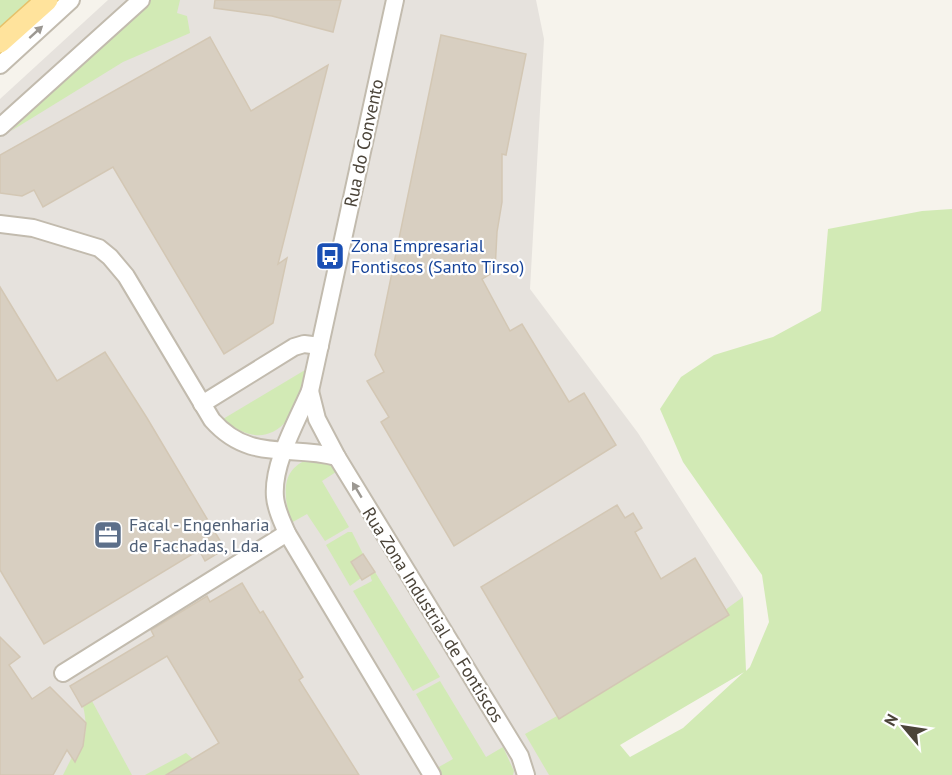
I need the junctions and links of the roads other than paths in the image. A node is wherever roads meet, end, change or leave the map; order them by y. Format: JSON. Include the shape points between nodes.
{"nodes":[{"id":1,"x":47,"y":0,"type":"edge"},
{"id":2,"x":71,"y":0,"type":"edge"},
{"id":3,"x":141,"y":0,"type":"edge"},
{"id":4,"x":395,"y":0,"type":"edge"},
{"id":5,"x":0,"y":42,"type":"edge"},
{"id":6,"x":0,"y":65,"type":"edge"},
{"id":7,"x":0,"y":127,"type":"edge"},
{"id":8,"x":0,"y":224,"type":"edge"},
{"id":9,"x":320,"y":346,"type":"junction"},
{"id":10,"x":310,"y":391,"type":"junction"},
{"id":11,"x":202,"y":404,"type":"junction"},
{"id":12,"x":284,"y":452,"type":"junction"},
{"id":13,"x":337,"y":457,"type":"junction"},
{"id":14,"x":286,"y":533,"type":"junction"},
{"id":15,"x":63,"y":673,"type":"dead end"},
{"id":16,"x":432,"y":775,"type":"edge"},
{"id":17,"x":526,"y":775,"type":"edge"}],
"edges":[{"from":1,"to":5,"type":"main road"},
{"from":6,"to":2,"type":"street","one_way":true},
{"from":3,"to":7,"type":"street"},
{"from":4,"to":9,"type":"street","name":"Rua do Convento"},
{"from":8,"to":11,"type":"street","via":[[33,228],[99,249],[110,257],[126,276]]},
{"from":9,"to":10,"type":"street","name":"Rua do Convento"},
{"from":9,"to":11,"type":"street","via":[[304,344],[294,348]]},
{"from":10,"to":12,"type":"street"},
{"from":10,"to":13,"type":"street","name":"Rua Zona Industrial de Fontiscos","via":[[317,419]]},
{"from":11,"to":12,"type":"street","via":[[223,433],[241,443]]},
{"from":12,"to":13,"type":"street"},
{"from":12,"to":14,"type":"street","via":[[275,498]]},
{"from":17,"to":13,"type":"street","name":"Rua Zona Industrial de Fontiscos","one_way":true,"via":[[520,756]]},
{"from":14,"to":15,"type":"street"},
{"from":14,"to":16,"type":"street"}]}
